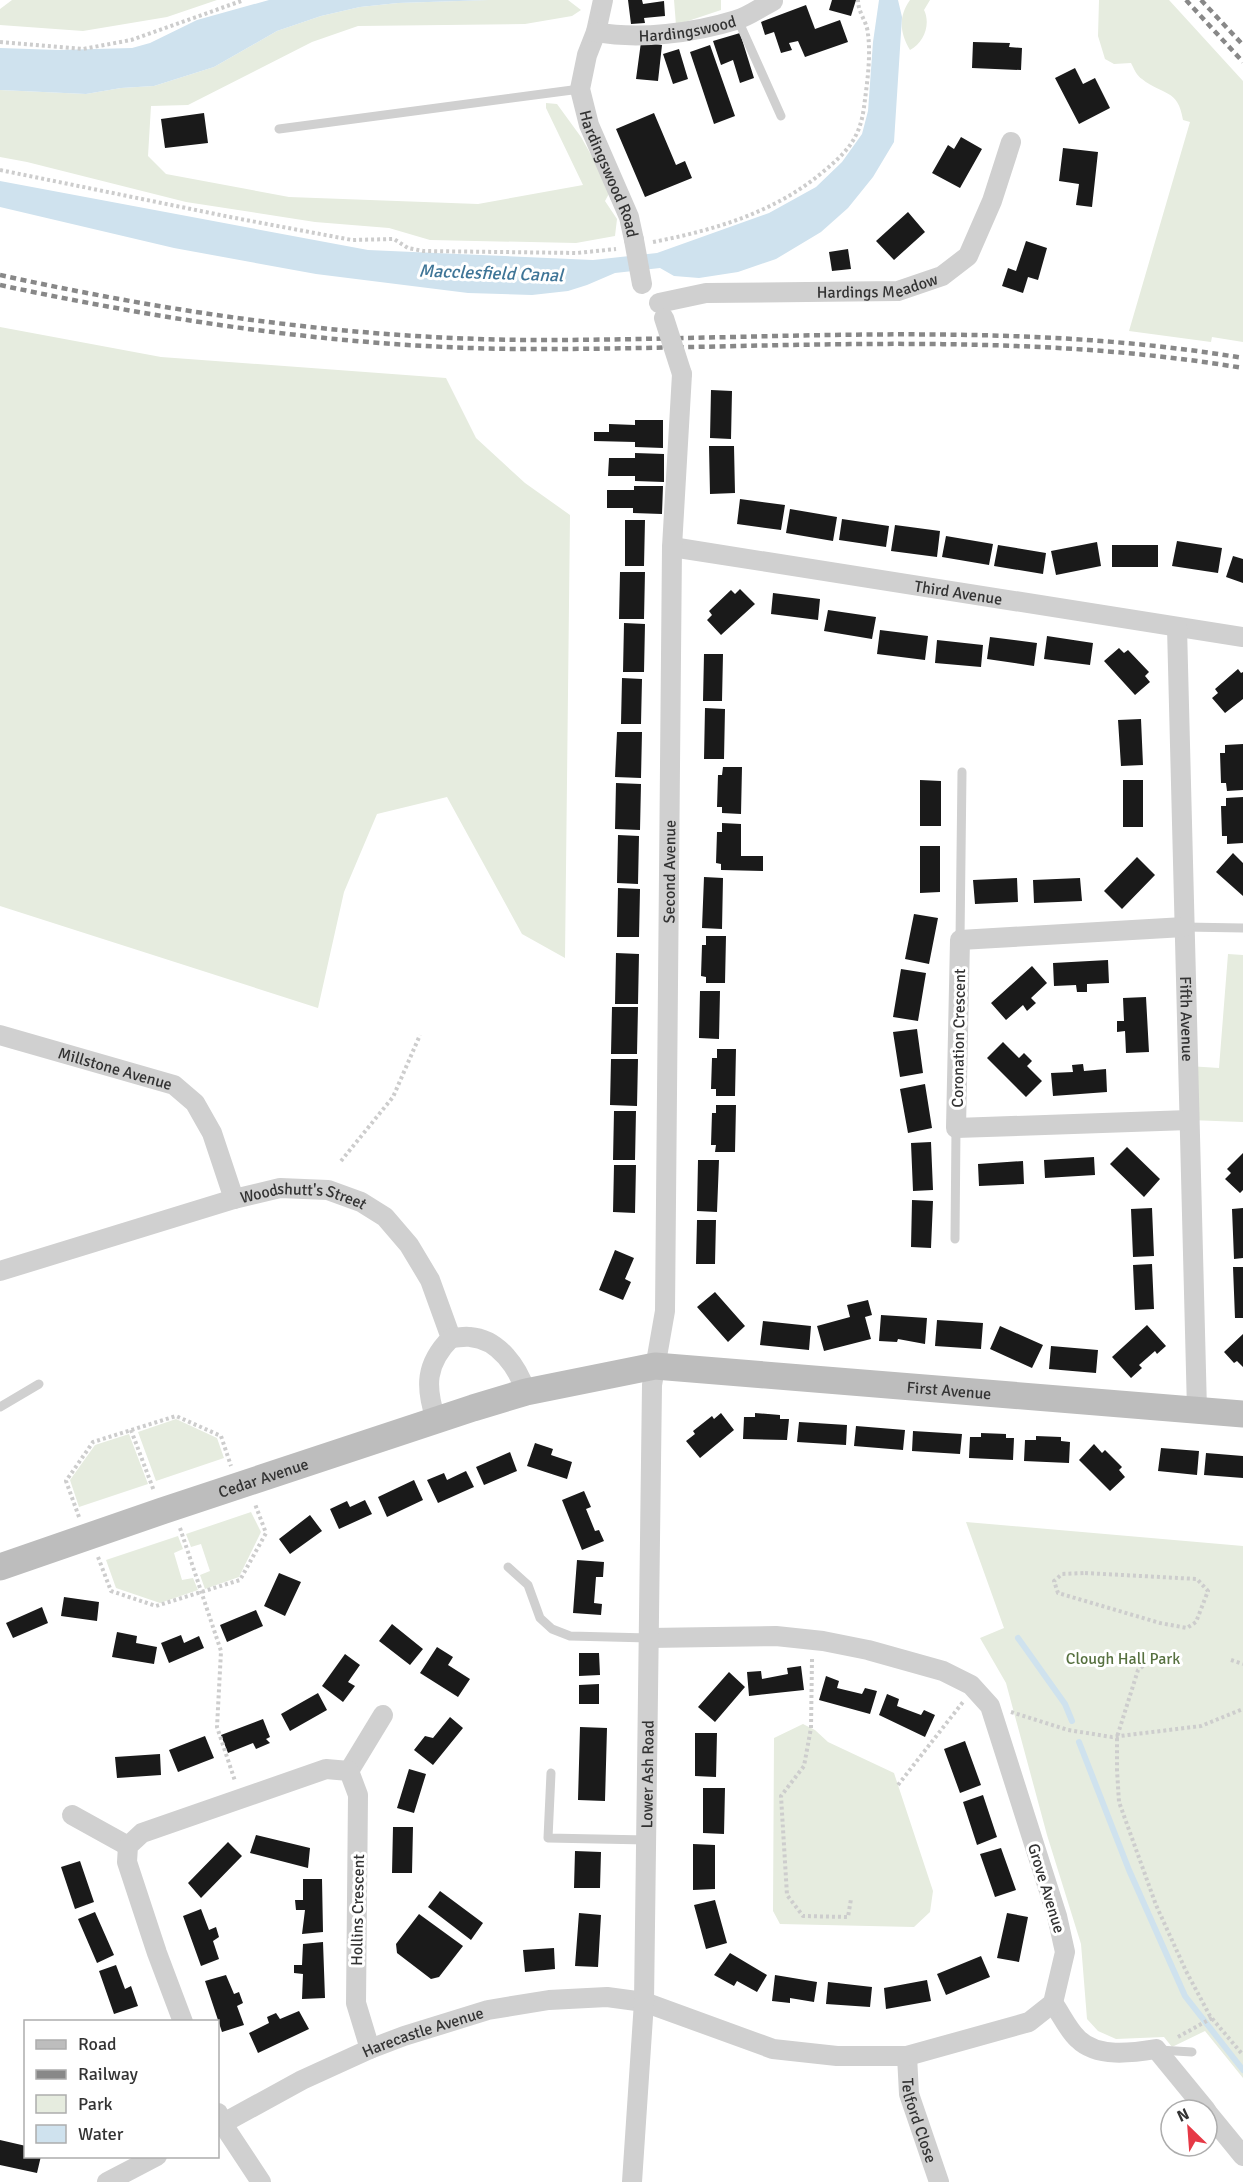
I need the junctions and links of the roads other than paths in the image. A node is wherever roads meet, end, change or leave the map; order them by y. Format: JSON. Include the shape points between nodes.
{"nodes":[{"id":1,"x":603,"y":0,"type":"edge"},
{"id":2,"x":773,"y":1,"type":"edge"},
{"id":3,"x":738,"y":20,"type":"junction"},
{"id":4,"x":596,"y":32,"type":"junction"},
{"id":5,"x":580,"y":89,"type":"junction"},
{"id":6,"x":781,"y":116,"type":"dead end"},
{"id":7,"x":279,"y":129,"type":"dead end"},
{"id":8,"x":1011,"y":142,"type":"dead end"},
{"id":9,"x":662,"y":311,"type":"junction"},
{"id":10,"x":682,"y":374,"type":"joint"},
{"id":11,"x":672,"y":547,"type":"junction"},
{"id":12,"x":1177,"y":627,"type":"junction"},
{"id":13,"x":1243,"y":637,"type":"edge"},
{"id":14,"x":962,"y":772,"type":"dead end"},
{"id":15,"x":1184,"y":927,"type":"junction"},
{"id":16,"x":1243,"y":928,"type":"edge"},
{"id":17,"x":960,"y":940,"type":"junction"},
{"id":18,"x":0,"y":1035,"type":"edge"},
{"id":19,"x":1189,"y":1120,"type":"junction"},
{"id":20,"x":957,"y":1128,"type":"junction"},
{"id":21,"x":234,"y":1199,"type":"junction"},
{"id":22,"x":955,"y":1239,"type":"dead end"},
{"id":23,"x":0,"y":1271,"type":"edge"},
{"id":24,"x":451,"y":1338,"type":"junction"},
{"id":25,"x":655,"y":1366,"type":"junction"},
{"id":26,"x":39,"y":1384,"type":"dead end"},
{"id":27,"x":525,"y":1392,"type":"junction"},
{"id":28,"x":0,"y":1407,"type":"edge"},
{"id":29,"x":1197,"y":1410,"type":"junction"},
{"id":30,"x":1243,"y":1414,"type":"edge"},
{"id":31,"x":435,"y":1420,"type":"junction"},
{"id":32,"x":0,"y":1567,"type":"edge"},
{"id":33,"x":508,"y":1567,"type":"dead end"},
{"id":34,"x":650,"y":1638,"type":"junction"},
{"id":35,"x":383,"y":1715,"type":"dead end"},
{"id":36,"x":349,"y":1771,"type":"junction"},
{"id":37,"x":551,"y":1773,"type":"dead end"},
{"id":38,"x":72,"y":1815,"type":"dead end"},
{"id":39,"x":647,"y":1840,"type":"junction"},
{"id":40,"x":128,"y":1846,"type":"junction"},
{"id":41,"x":644,"y":2002,"type":"junction"},
{"id":42,"x":1053,"y":2003,"type":"junction"},
{"id":43,"x":182,"y":2020,"type":"edge"},
{"id":44,"x":370,"y":2049,"type":"junction"},
{"id":45,"x":1156,"y":2049,"type":"junction"},
{"id":46,"x":1192,"y":2052,"type":"dead end"},
{"id":47,"x":907,"y":2056,"type":"junction"},
{"id":48,"x":1196,"y":2098,"type":"edge"},
{"id":49,"x":219,"y":2121,"type":"edge"},
{"id":50,"x":1219,"y":2127,"type":"edge"},
{"id":51,"x":1243,"y":2156,"type":"edge"},
{"id":52,"x":155,"y":2158,"type":"edge"},
{"id":53,"x":107,"y":2182,"type":"edge"},
{"id":54,"x":261,"y":2182,"type":"edge"},
{"id":55,"x":632,"y":2182,"type":"edge"},
{"id":56,"x":939,"y":2182,"type":"edge"}],
"edges":[{"from":1,"to":4,"type":"street","name":"Hardingswood Road"},
{"from":2,"to":3,"type":"street","name":"Hardingswood"},
{"from":3,"to":4,"type":"street","name":"Hardingswood","via":[[638,36]]},
{"from":3,"to":6,"type":"lane"},
{"from":4,"to":5,"type":"street","name":"Hardingswood Road"},
{"from":5,"to":7,"type":"lane"},
{"from":5,"to":9,"type":"street","name":"Hardingswood Road","bridge":true,"via":[[589,125],[629,217],[642,284]]},
{"from":8,"to":9,"type":"street","name":"Hardings Meadow","via":[[992,201],[968,256],[942,276],[898,291],[706,293]]},
{"from":9,"to":10,"type":"street","name":"Hardingswood Road","bridge":true},
{"from":10,"to":11,"type":"street","name":"Second Avenue"},
{"from":11,"to":12,"type":"street","name":"Third Avenue"},
{"from":11,"to":25,"type":"street","name":"Second Avenue","via":[[665,1311]]},
{"from":12,"to":13,"type":"street","name":"Third Avenue"},
{"from":12,"to":15,"type":"street","name":"Fifth Avenue"},
{"from":14,"to":17,"type":"lane"},
{"from":15,"to":16,"type":"lane"},
{"from":15,"to":17,"type":"street"},
{"from":15,"to":19,"type":"street","name":"Fifth Avenue"},
{"from":17,"to":20,"type":"street","name":"Coronation Crescent"},
{"from":18,"to":21,"type":"street","name":"Millstone Avenue","via":[[174,1085],[195,1103],[212,1133]]},
{"from":19,"to":20,"type":"street","name":"Coronation Crescent"},
{"from":19,"to":29,"type":"street","name":"Fifth Avenue"},
{"from":20,"to":22,"type":"lane"},
{"from":21,"to":23,"type":"street","name":"Woodshutt's Street"},
{"from":21,"to":24,"type":"street","name":"Woodshutt's Street","via":[[280,1188],[328,1190],[361,1202],[385,1217],[409,1245],[430,1280]]},
{"from":24,"to":27,"type":"street","via":[[471,1336],[488,1342],[512,1362]]},
{"from":24,"to":31,"type":"street","via":[[439,1350],[430,1370],[428,1387]]},
{"from":25,"to":27,"type":"main road","name":"Cedar Avenue"},
{"from":25,"to":29,"type":"main road","name":"First Avenue"},
{"from":25,"to":34,"type":"street","name":"Lower Ash Road"},
{"from":26,"to":28,"type":"lane"},
{"from":27,"to":31,"type":"main road","name":"Cedar Avenue"},
{"from":29,"to":30,"type":"main road","name":"First Avenue"},
{"from":31,"to":32,"type":"main road","name":"Cedar Avenue"},
{"from":33,"to":34,"type":"lane","via":[[528,1585],[540,1618],[552,1629],[570,1636]]},
{"from":34,"to":39,"type":"street","name":"Lower Ash Road"},
{"from":34,"to":42,"type":"street","name":"Grove Avenue","via":[[776,1636],[812,1640],[868,1650],[943,1671],[971,1685],[990,1706],[1057,1916],[1065,1952]]},
{"from":35,"to":36,"type":"street"},
{"from":36,"to":40,"type":"street","via":[[326,1769],[142,1833]]},
{"from":36,"to":44,"type":"street","name":"Hollins Crescent","via":[[358,1795],[356,2003]]},
{"from":37,"to":39,"type":"lane","via":[[548,1838]]},
{"from":38,"to":40,"type":"street"},
{"from":39,"to":41,"type":"street","name":"Lower Ash Road"},
{"from":40,"to":43,"type":"street","via":[[127,1862]]},
{"from":41,"to":44,"type":"street","name":"Harecastle Avenue","via":[[607,1997],[549,2000],[488,2010]]},
{"from":41,"to":47,"type":"street","via":[[774,2049],[837,2056]]},
{"from":41,"to":55,"type":"street","name":"Lower Ash Road"},
{"from":42,"to":45,"type":"street","via":[[1078,2039],[1098,2052]]},
{"from":42,"to":47,"type":"street","via":[[1029,2022]]},
{"from":44,"to":49,"type":"street","name":"Harecastle Avenue"},
{"from":45,"to":46,"type":"lane"},
{"from":45,"to":48,"type":"street"},
{"from":47,"to":56,"type":"street","name":"Telford Close","via":[[909,2094]]},
{"from":49,"to":54,"type":"street"},
{"from":50,"to":51,"type":"street"},
{"from":52,"to":53,"type":"street"}]}
